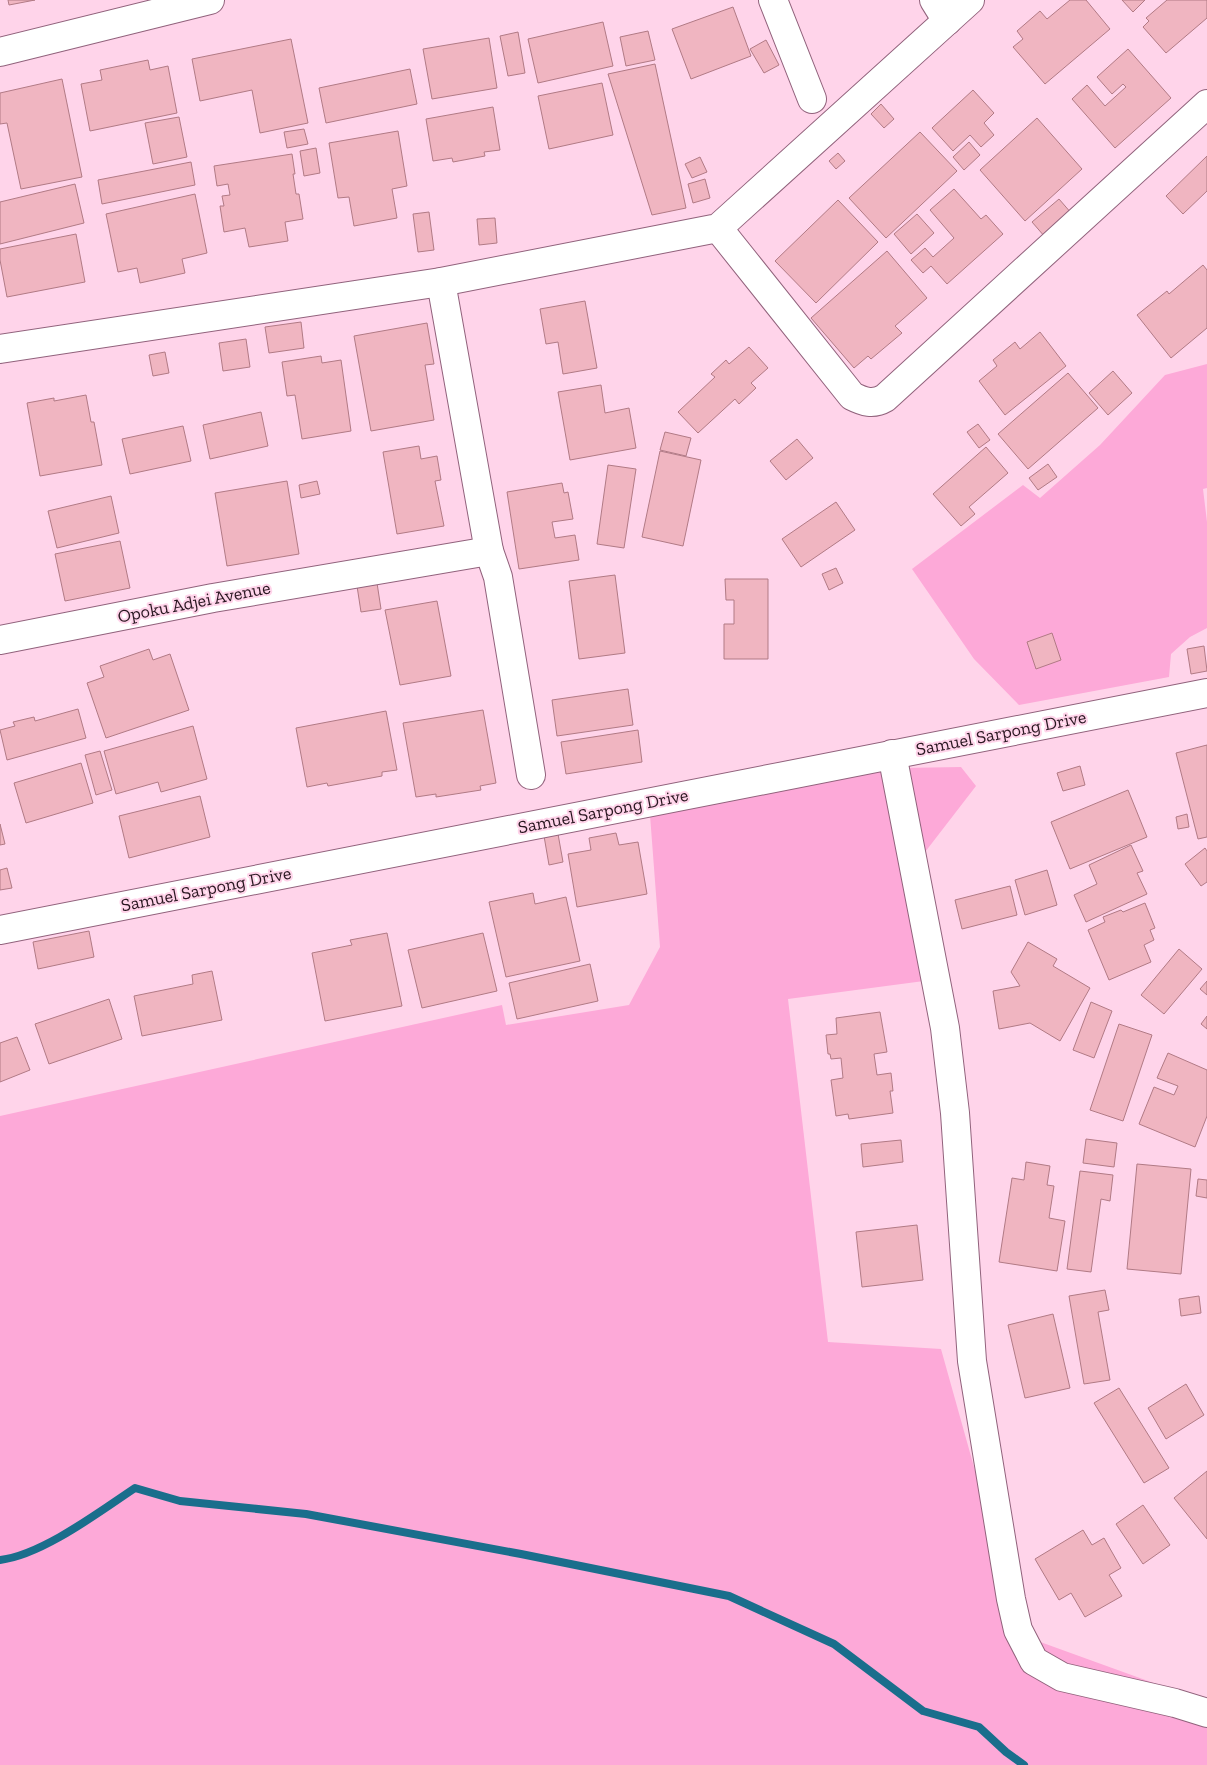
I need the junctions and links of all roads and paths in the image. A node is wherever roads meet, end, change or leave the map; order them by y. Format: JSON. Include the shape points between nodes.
{"nodes":[{"id":1,"x":210,"y":0,"type":"edge"},
{"id":2,"x":773,"y":0,"type":"edge"},
{"id":3,"x":970,"y":0,"type":"edge"},
{"id":4,"x":940,"y":10,"type":"edge"},
{"id":5,"x":0,"y":52,"type":"edge"},
{"id":6,"x":812,"y":99,"type":"dead end"},
{"id":7,"x":1207,"y":104,"type":"edge"},
{"id":8,"x":718,"y":228,"type":"junction"},
{"id":9,"x":441,"y":282,"type":"junction"},
{"id":10,"x":0,"y":349,"type":"edge"},
{"id":11,"x":489,"y":551,"type":"junction"},
{"id":12,"x":0,"y":640,"type":"edge"},
{"id":13,"x":1207,"y":693,"type":"edge"},
{"id":14,"x":892,"y":754,"type":"junction"},
{"id":15,"x":531,"y":775,"type":"dead end"},
{"id":16,"x":0,"y":930,"type":"edge"},
{"id":17,"x":1207,"y":1714,"type":"edge"}],
"edges":[{"from":1,"to":5,"type":"street"},
{"from":2,"to":6,"type":"street"},
{"from":3,"to":4,"type":"street"},
{"from":4,"to":8,"type":"street"},
{"from":7,"to":8,"type":"street","via":[[893,391],[872,403],[852,396]]},
{"from":8,"to":9,"type":"street"},
{"from":9,"to":10,"type":"street"},
{"from":9,"to":11,"type":"street"},
{"from":11,"to":12,"type":"street","name":"Opoku Adjei Avenue","via":[[213,598]]},
{"from":11,"to":15,"type":"street","via":[[498,577]]},
{"from":13,"to":14,"type":"street","name":"Samuel Sarpong Drive"},
{"from":14,"to":16,"type":"street","name":"Samuel Sarpong Drive"},
{"from":14,"to":17,"type":"street","via":[[946,1028],[972,1361],[1018,1630],[1034,1661],[1062,1677],[1175,1703]]}]}
